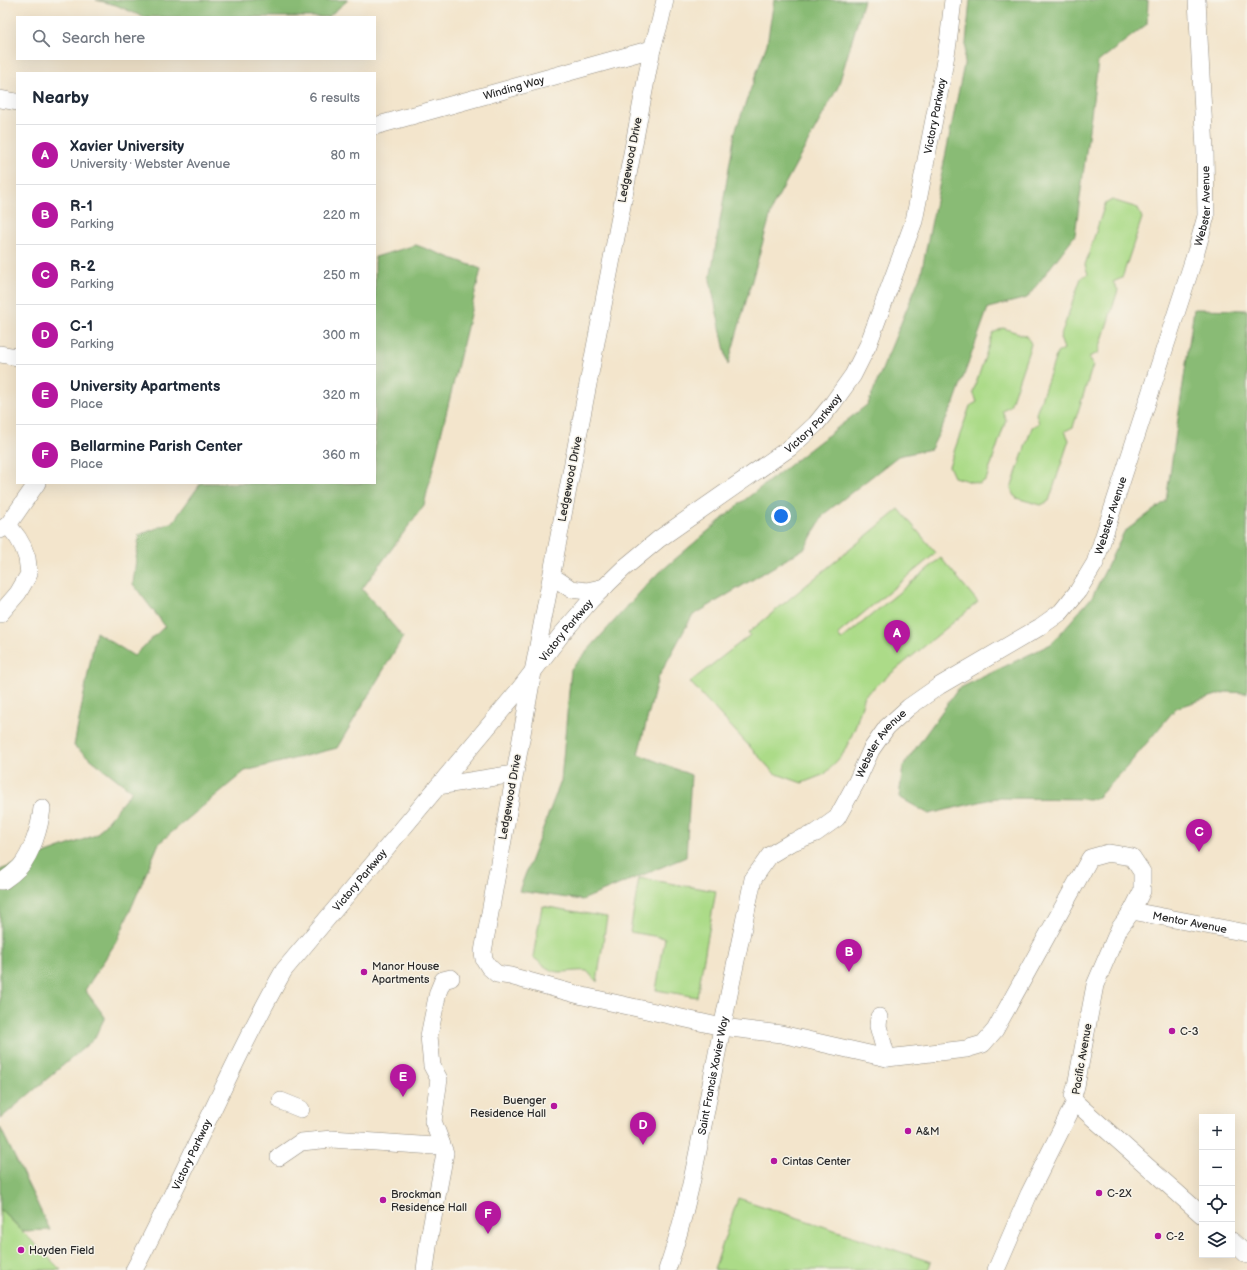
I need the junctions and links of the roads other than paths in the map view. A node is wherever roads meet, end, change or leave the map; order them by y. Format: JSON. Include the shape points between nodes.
{"nodes":[{"id":1,"x":665,"y":0,"type":"edge"},
{"id":2,"x":953,"y":0,"type":"edge"},
{"id":3,"x":1198,"y":0,"type":"edge"},
{"id":4,"x":652,"y":49,"type":"junction"},
{"id":5,"x":0,"y":98,"type":"edge"},
{"id":6,"x":16,"y":102,"type":"edge"},
{"id":7,"x":376,"y":126,"type":"edge"},
{"id":8,"x":0,"y":354,"type":"edge"},
{"id":9,"x":16,"y":357,"type":"edge"},
{"id":10,"x":36,"y":484,"type":"edge"},
{"id":11,"x":4,"y":528,"type":"edge"},
{"id":12,"x":552,"y":576,"type":"junction"},
{"id":13,"x":605,"y":587,"type":"junction"},
{"id":14,"x":0,"y":614,"type":"edge"},
{"id":15,"x":533,"y":672,"type":"junction"},
{"id":16,"x":514,"y":774,"type":"junction"},
{"id":17,"x":438,"y":786,"type":"junction"},
{"id":18,"x":42,"y":808,"type":"dead end"},
{"id":19,"x":753,"y":879,"type":"joint"},
{"id":20,"x":0,"y":881,"type":"edge"},
{"id":21,"x":1132,"y":911,"type":"junction"},
{"id":22,"x":1247,"y":933,"type":"edge"},
{"id":23,"x":484,"y":959,"type":"joint"},
{"id":24,"x":451,"y":978,"type":"dead end"},
{"id":25,"x":879,"y":1017,"type":"dead end"},
{"id":26,"x":722,"y":1027,"type":"junction"},
{"id":27,"x":887,"y":1058,"type":"junction"},
{"id":28,"x":281,"y":1102,"type":"dead end"},
{"id":29,"x":1075,"y":1102,"type":"junction"},
{"id":30,"x":301,"y":1110,"type":"dead end"},
{"id":31,"x":441,"y":1143,"type":"junction"},
{"id":32,"x":278,"y":1157,"type":"dead end"},
{"id":33,"x":1199,"y":1212,"type":"edge"},
{"id":34,"x":1235,"y":1244,"type":"edge"},
{"id":35,"x":1247,"y":1255,"type":"edge"},
{"id":36,"x":134,"y":1270,"type":"edge"},
{"id":37,"x":425,"y":1270,"type":"edge"},
{"id":38,"x":667,"y":1270,"type":"edge"},
{"id":39,"x":996,"y":1270,"type":"edge"}],
"edges":[{"from":1,"to":4,"type":"street","name":"Ledgewood Drive"},
{"from":2,"to":13,"type":"street","name":"Victory Parkway","via":[[945,59],[914,221],[874,333],[852,375],[834,403],[791,447],[659,539]]},
{"from":3,"to":19,"type":"street","name":"Webster Avenue","via":[[1206,216],[1095,563],[1061,612],[939,686],[909,707],[887,727],[871,750],[837,818],[816,833],[790,843],[770,855]]},
{"from":4,"to":7,"type":"street","name":"Winding Way"},
{"from":4,"to":12,"type":"street","name":"Ledgewood Drive"},
{"from":5,"to":6,"type":"street"},
{"from":8,"to":9,"type":"street"},
{"from":10,"to":11,"type":"street"},
{"from":11,"to":14,"type":"street","via":[[18,538],[23,547],[28,574],[18,593]]},
{"from":12,"to":13,"type":"street","via":[[572,589],[587,591]]},
{"from":12,"to":15,"type":"street","name":"Ledgewood Drive"},
{"from":13,"to":15,"type":"street","name":"Victory Parkway","via":[[561,635]]},
{"from":15,"to":16,"type":"street","name":"Ledgewood Drive"},
{"from":15,"to":17,"type":"street","name":"Victory Parkway"},
{"from":16,"to":17,"type":"street"},
{"from":16,"to":23,"type":"street","name":"Ledgewood Drive","via":[[483,952]]},
{"from":17,"to":36,"type":"street","name":"Victory Parkway","via":[[284,970],[259,1014]]},
{"from":18,"to":20,"type":"street","via":[[41,822],[32,846],[20,866]]},
{"from":19,"to":26,"type":"street","name":"Saint Francis Xavier Way"},
{"from":21,"to":22,"type":"street","name":"Mentor Avenue"},
{"from":21,"to":27,"type":"street","name":"Pacific Avenue","via":[[1142,891],[1142,872],[1132,857],[1108,853],[1090,858],[995,1030],[983,1044],[966,1049]]},
{"from":21,"to":29,"type":"street","name":"Pacific Avenue","via":[[1119,929],[1095,985],[1073,1096]]},
{"from":23,"to":26,"type":"street","name":"Pacific Avenue","via":[[497,974]]},
{"from":24,"to":31,"type":"street","via":[[443,980],[438,992],[430,1036],[432,1066],[439,1079],[433,1121]]},
{"from":25,"to":27,"type":"street","via":[[878,1026]]},
{"from":26,"to":27,"type":"street","name":"Pacific Avenue","via":[[781,1034]]},
{"from":26,"to":38,"type":"street","name":"Saint Francis Xavier Way","via":[[678,1238]]},
{"from":28,"to":30,"type":"street"},
{"from":29,"to":33,"type":"street"},
{"from":29,"to":39,"type":"street","name":"Pacific Avenue","via":[[1029,1194]]},
{"from":31,"to":32,"type":"street","via":[[434,1146],[332,1139],[301,1142]]},
{"from":31,"to":37,"type":"street","via":[[445,1153]]},
{"from":34,"to":35,"type":"street"}]}
